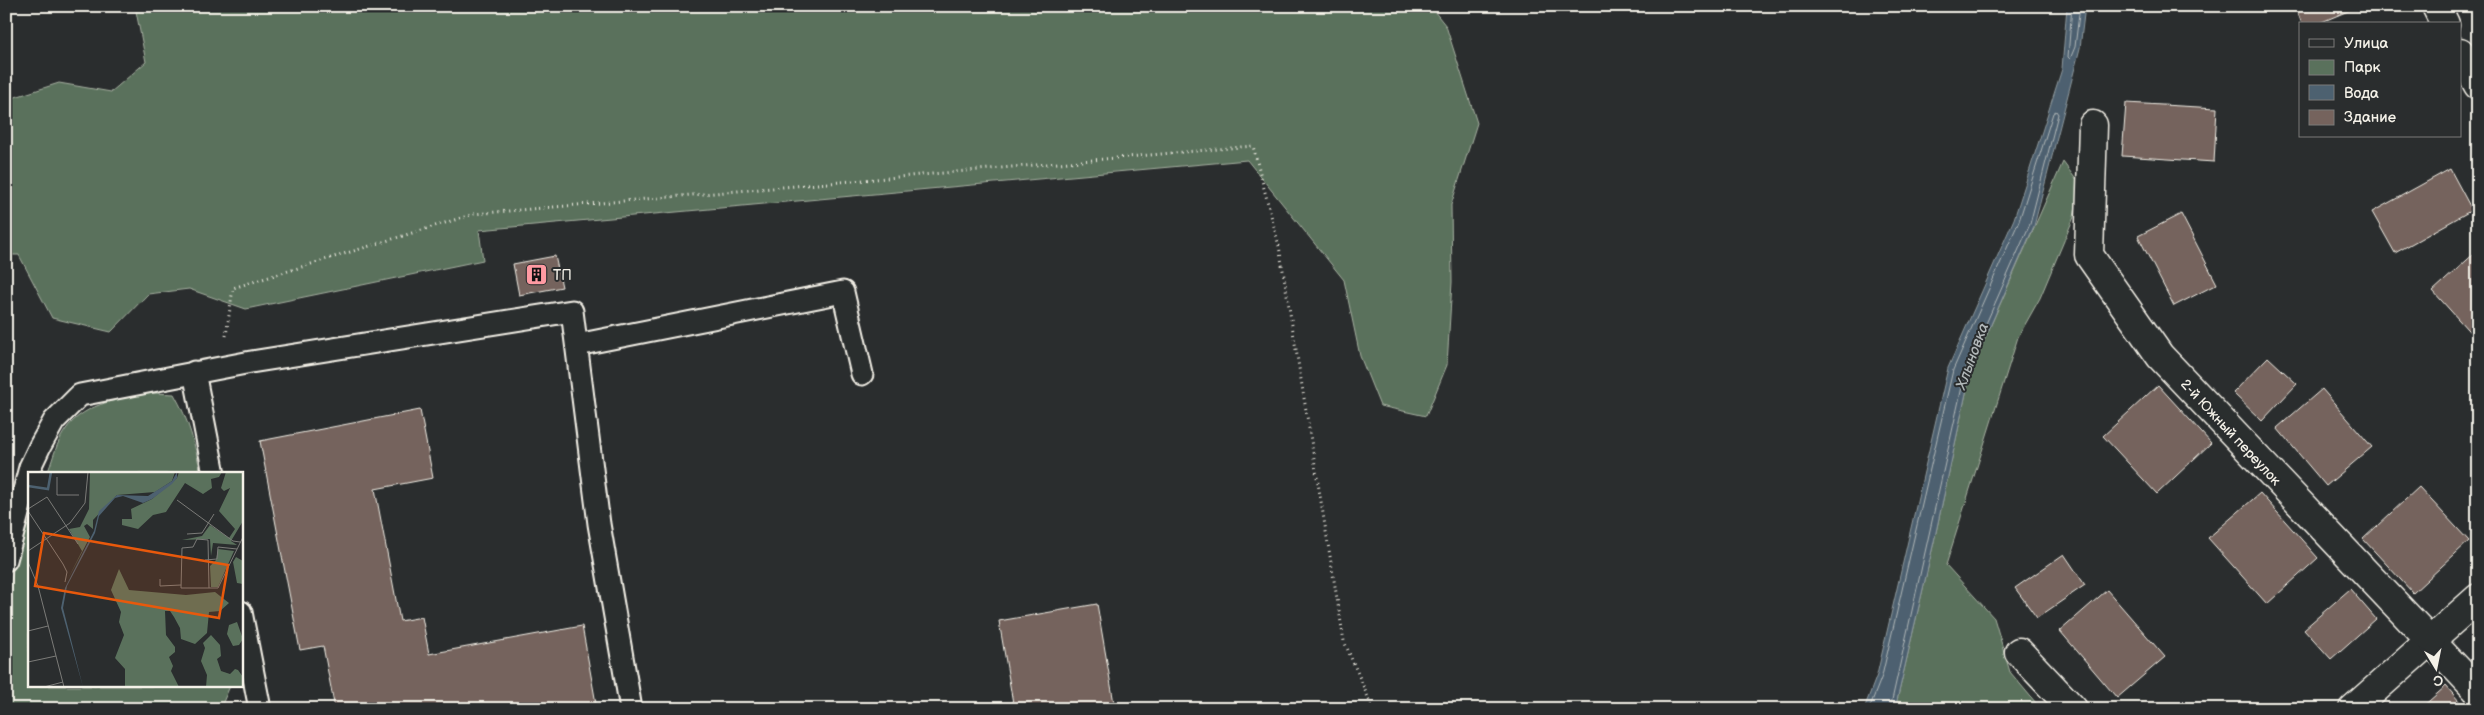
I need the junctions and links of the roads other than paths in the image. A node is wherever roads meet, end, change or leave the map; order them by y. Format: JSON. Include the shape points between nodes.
{"nodes":[{"id":1,"x":2436,"y":6,"type":"edge"},
{"id":2,"x":2444,"y":22,"type":"edge"},
{"id":3,"x":2462,"y":56,"type":"edge"},
{"id":4,"x":2478,"y":85,"type":"edge"},
{"id":5,"x":2093,"y":125,"type":"dead end"},
{"id":6,"x":576,"y":345,"type":"junction"},
{"id":7,"x":194,"y":372,"type":"junction"},
{"id":8,"x":862,"y":374,"type":"dead end"},
{"id":9,"x":29,"y":472,"type":"edge"},
{"id":10,"x":214,"y":472,"type":"edge"},
{"id":11,"x":28,"y":475,"type":"edge"},
{"id":12,"x":6,"y":560,"type":"edge"},
{"id":13,"x":2478,"y":598,"type":"edge"},
{"id":14,"x":242,"y":617,"type":"edge"},
{"id":15,"x":2430,"y":642,"type":"junction"},
{"id":16,"x":2019,"y":652,"type":"dead end"},
{"id":17,"x":2478,"y":691,"type":"edge"},
{"id":18,"x":260,"y":709,"type":"edge"},
{"id":19,"x":631,"y":709,"type":"edge"},
{"id":20,"x":2073,"y":709,"type":"edge"},
{"id":21,"x":2353,"y":709,"type":"edge"}],
"edges":[{"from":1,"to":2,"type":"street"},
{"from":3,"to":4,"type":"street"},
{"from":5,"to":15,"type":"street","name":"2-й Южный переулок","via":[[2090,255],[2160,356]]},
{"from":6,"to":7,"type":"lane","via":[[572,311]]},
{"from":6,"to":8,"type":"lane","via":[[843,292]]},
{"from":6,"to":19,"type":"lane","via":[[599,524]]},
{"from":7,"to":9,"type":"lane","via":[[80,395],[54,421]]},
{"from":7,"to":10,"type":"lane"},
{"from":11,"to":12,"type":"lane"},
{"from":13,"to":15,"type":"street"},
{"from":14,"to":18,"type":"lane"},
{"from":15,"to":17,"type":"street","name":"2-й Южный переулок"},
{"from":15,"to":21,"type":"street"},
{"from":16,"to":20,"type":"street"}]}
